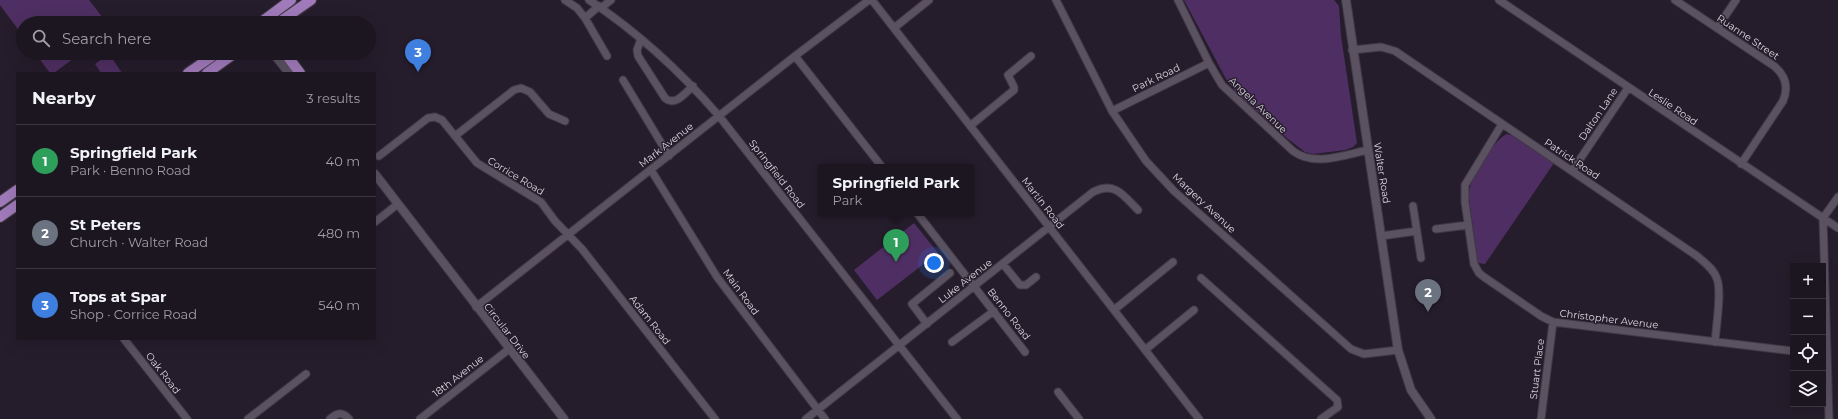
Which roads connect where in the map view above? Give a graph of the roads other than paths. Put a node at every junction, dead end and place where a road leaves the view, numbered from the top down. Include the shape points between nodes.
1 (311, 0) edge
2 (565, 0) edge
3 (590, 0) edge
4 (611, 0) edge
5 (871, 0) edge
6 (929, 0) edge
7 (1056, 0) edge
8 (1178, 0) edge
9 (1346, 0) edge
10 (1499, 0) edge
11 (1675, 0) edge
12 (1736, 0) edge
13 (287, 1) edge
14 (600, 7) junction
15 (300, 8) junction
16 (269, 16) edge
17 (288, 16) edge
18 (294, 16) edge
19 (585, 18) junction
20 (894, 28) junction
21 (1717, 28) junction
22 (641, 39) junction
23 (1352, 50) junction
24 (607, 56) dead end
25 (795, 56) junction
26 (1032, 56) dead end
27 (207, 60) edge
28 (226, 60) edge
29 (279, 60) edge
30 (287, 60) edge
31 (290, 60) edge
32 (1209, 63) junction
33 (189, 72) edge
34 (208, 72) edge
35 (288, 72) edge
36 (296, 72) edge
37 (299, 72) edge
38 (622, 80) dead end
39 (693, 86) junction
40 (1628, 88) junction
41 (1112, 112) junction
42 (719, 116) junction
43 (565, 121) dead end
44 (1502, 124) junction
45 (970, 126) junction
46 (455, 136) junction
47 (1368, 150) junction
48 (379, 156) dead end
49 (669, 156) junction
50 (880, 164) edge
51 (1741, 164) junction
52 (651, 170) junction
53 (1572, 171) junction
54 (376, 175) edge
55 (376, 184) edge
56 (16, 193) edge
57 (1838, 197) edge
58 (0, 202) edge
59 (1413, 206) dead end
60 (16, 207) edge
61 (394, 207) junction
62 (1138, 210) dead end
63 (919, 216) edge
64 (0, 217) edge
65 (1824, 218) junction
66 (376, 221) edge
67 (1468, 225) junction
68 (1050, 227) junction
69 (1838, 228) edge
70 (1436, 229) dead end
71 (1417, 231) junction
72 (568, 234) junction
73 (1381, 236) junction
74 (436, 254) junction
75 (1421, 258) dead end
76 (1173, 262) dead end
77 (1003, 264) junction
78 (950, 273) dead end
79 (1036, 277) dead end
80 (1201, 278) dead end
81 (974, 287) junction
82 (476, 307) junction
83 (1114, 310) junction
84 (1194, 310) dead end
85 (994, 311) junction
86 (1553, 322) junction
87 (927, 324) junction
88 (1825, 335) edge
89 (125, 340) edge
90 (952, 342) dead end
91 (1715, 342) junction
92 (899, 346) junction
93 (509, 349) junction
94 (1145, 350) junction
95 (1398, 350) junction
96 (1790, 351) edge
97 (1025, 352) dead end
98 (1826, 371) edge
99 (306, 374) dead end
100 (1058, 392) dead end
101 (818, 409) junction
102 (187, 419) edge
103 (248, 419) edge
104 (330, 419) edge
105 (349, 419) edge
106 (420, 419) edge
107 (564, 419) edge
108 (715, 419) edge
109 (806, 419) edge
110 (826, 419) edge
111 (957, 419) edge
112 (1079, 419) edge
113 (1200, 419) edge
114 (1321, 419) edge
115 (1431, 419) edge
116 (1541, 419) edge
117 (1829, 419) edge

1 - 15 main road
2 - 19 street via 577,8
3 - 14 street, Springfield Road
4 - 14 street
5 - 20 street, Martin Road
5 - 25 street, Mark Avenue
6 - 20 street
7 - 41 street, Margery Avenue
8 - 32 street, Angela Avenue
9 - 23 street, Walter Road
10 - 40 street, Leslie Road
11 - 21 street, Ruanne Street
12 - 21 street
13 - 16 main road
14 - 19 street
14 - 22 street, Springfield Road
15 - 17 main road
15 - 18 main road
19 - 24 street
20 - 45 street, Martin Road
21 - 51 street, Ruanne Street via 1780,72 1787,86 1783,101
22 - 39 street, Springfield Road
22 - 39 street via 637,50 638,56 665,98 676,100
23 - 44 street, Patrick Road via 1381,47 1395,51
23 - 47 street, Walter Road
25 - 42 street, Mark Avenue
25 - 50 street
26 - 45 street via 1008,75 1014,90
27 - 33 main road
28 - 34 main road
29 - 35 street
30 - 36 street
31 - 37 main road
32 - 41 street, Park Road
32 - 47 street, Angela Avenue via 1232,96 1299,156 1316,160
38 - 49 street
39 - 42 street, Springfield Road
40 - 51 street, Leslie Road
40 - 53 street, Dalton Lane
41 - 95 street, Margery Avenue via 1146,161 1174,191 1351,349 1364,354
42 - 49 street, Mark Avenue
42 - 92 street, Springfield Road
43 - 46 street via 549,114 530,92 519,88
44 - 53 street, Patrick Road
44 - 67 street, Christopher Avenue via 1465,186
45 - 68 street, Martin Road
46 - 48 street, Corrice Road via 442,120 431,118
46 - 72 street, Corrice Road via 481,166 537,199
47 - 73 street, Walter Road
49 - 52 street, Mark Avenue
51 - 65 street, Leslie Road
52 - 72 street, Mark Avenue
52 - 101 street, Main Road via 717,277
53 - 91 street, Patrick Road via 1707,264 1717,279 1719,288
54 - 74 street, Circular Drive
55 - 61 street, Circular Drive
56 - 58 main road
57 - 65 street
59 - 71 street
60 - 64 main road
61 - 66 street
61 - 74 street, Circular Drive via 429,250
62 - 68 street, Luke Avenue via 1121,193 1107,187 1093,192
63 - 81 street, Benno Road
65 - 69 street, Leslie Road
65 - 88 street
67 - 70 street
67 - 86 street, Christopher Avenue via 1474,264 1479,273
68 - 77 street, Luke Avenue
68 - 83 street, Martin Road
71 - 73 street
71 - 75 street
72 - 82 street, Mark Avenue
72 - 108 street, Adam Road
73 - 95 street, Walter Road
74 - 82 street, Circular Drive
76 - 83 street
77 - 79 street via 1020,285 1026,286
77 - 81 street, Luke Avenue
78 - 87 street via 912,304
80 - 114 street via 1337,400 1338,407
81 - 85 street, Benno Road
81 - 87 street, Luke Avenue
82 - 93 street, Circular Drive
83 - 94 street, Martin Road
84 - 94 street
85 - 90 street
85 - 97 street, Benno Road
86 - 91 street, Christopher Avenue
86 - 116 street, Stuart Place
87 - 92 street, Luke Avenue
89 - 102 street, Oak Road
91 - 96 street, Christopher Avenue
92 - 101 street, Luke Avenue
92 - 111 street, Springfield Road
93 - 106 street, 18th Avenue
93 - 107 street, Circular Drive
94 - 113 street, Martin Road
95 - 115 street, Walter Road via 1411,390
98 - 117 street
99 - 103 street
100 - 112 street
101 - 109 street, Luke Avenue
101 - 110 street, Main Road
104 - 105 street via 339,413

